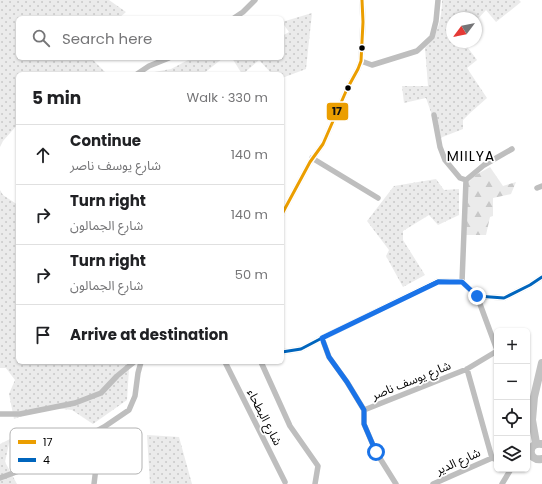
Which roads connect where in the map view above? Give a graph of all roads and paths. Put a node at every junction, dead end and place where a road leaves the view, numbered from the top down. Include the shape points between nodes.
1 (255, 0) edge
2 (362, 0) edge
3 (438, 0) edge
4 (237, 16) edge
5 (164, 60) edge
6 (362, 61) junction
7 (140, 72) edge
8 (434, 115) dead end
9 (512, 149) dead end
10 (312, 158) junction
11 (466, 180) junction
12 (378, 198) dead end
13 (284, 210) edge
14 (542, 277) edge
15 (462, 282) junction
16 (477, 296) junction
17 (322, 338) junction
18 (494, 342) edge
19 (284, 352) edge
20 (494, 352) edge
21 (542, 363) edge
22 (132, 364) edge
23 (140, 364) edge
24 (226, 364) edge
25 (262, 364) edge
26 (467, 369) junction
27 (364, 410) junction
28 (0, 414) edge
29 (104, 427) edge
30 (539, 444) edge
31 (530, 451) edge
32 (530, 454) edge
33 (494, 456) edge
34 (494, 459) edge
35 (542, 461) edge
36 (509, 472) edge
37 (11, 474) edge
38 (95, 474) edge
39 (0, 478) edge
40 (285, 482) dead end
41 (94, 484) edge
42 (315, 484) edge
43 (396, 484) edge
44 (433, 484) edge
45 (502, 484) edge

1 - 4 street
2 - 6 street
3 - 6 street via 432,37 417,52 372,65
5 - 7 street
6 - 10 street via 323,144
8 - 11 street via 445,160 460,178
9 - 11 street via 484,165
10 - 12 street
10 - 13 street
11 - 15 street
14 - 16 street via 504,298
15 - 16 street
15 - 17 street via 438,282
16 - 18 street
17 - 19 street via 301,349
17 - 27 street, شارع يوسف ناصر via 329,357
20 - 26 street, شارع يوسف ناصر
21 - 30 main road via 534,397 532,420
22 - 28 street via 101,393 75,403 20,414
23 - 29 street via 135,396 129,410
24 - 40 street, شارع البطحاء
25 - 42 street via 290,426 318,466
26 - 27 street, شارع يوسف ناصر
26 - 33 street, شارع الدير
27 - 43 street, شارع يوسف ناصر via 364,424 376,452
30 - 31 main road
32 - 35 main road
34 - 44 street, شارع الدير
36 - 45 street
37 - 39 street
38 - 41 street

